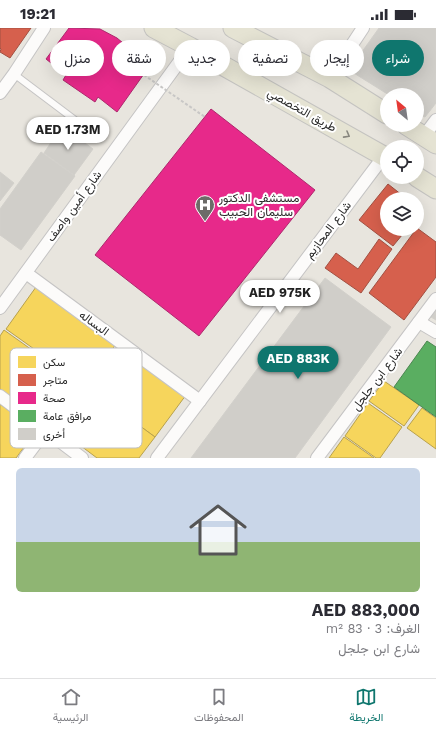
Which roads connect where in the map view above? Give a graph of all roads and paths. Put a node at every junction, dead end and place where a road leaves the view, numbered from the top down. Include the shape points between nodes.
1 (44, 28) edge
2 (154, 28) edge
3 (233, 28) edge
4 (363, 28) edge
5 (177, 40) edge
6 (174, 69) edge
7 (230, 69) edge
8 (14, 74) junction
9 (145, 76) edge
10 (330, 78) junction
11 (0, 93) edge
12 (380, 110) edge
13 (205, 117) dead end
14 (436, 120) edge
15 (83, 126) dead end
16 (417, 132) edge
17 (430, 140) edge
18 (380, 154) edge
19 (380, 165) edge
20 (424, 181) edge
21 (436, 189) edge
22 (26, 273) junction
23 (436, 299) edge
24 (0, 308) edge
25 (419, 322) junction
26 (436, 332) edge
27 (128, 348) edge
28 (142, 358) edge
29 (0, 396) edge
30 (200, 401) junction
31 (10, 403) edge
32 (32, 448) edge
33 (69, 448) edge
34 (25, 458) edge
35 (82, 458) edge
36 (157, 458) edge
37 (317, 458) edge

1 - 8 street
2 - 5 main road, طريق التخصصي
3 - 10 main road
4 - 10 street
6 - 22 street, شارع أمين واصف
7 -> 18 main road, طريق التخصصي
8 - 11 street
8 - 15 lane
9 - 13 path, bridge
10 - 12 main road
14 - 17 street
16 - 17 main road
19 - 30 street, شارع المحازيم
20 - 21 main road
22 - 24 street, شارع أمين واصف
22 - 27 street, البساله
23 - 25 street, شارع ابن جلجل
25 - 26 street
25 - 37 street, شارع ابن جلجل
28 - 30 street, البساله
29 - 31 street
30 - 36 street, شارع المحازيم
32 - 34 street
33 - 35 street

